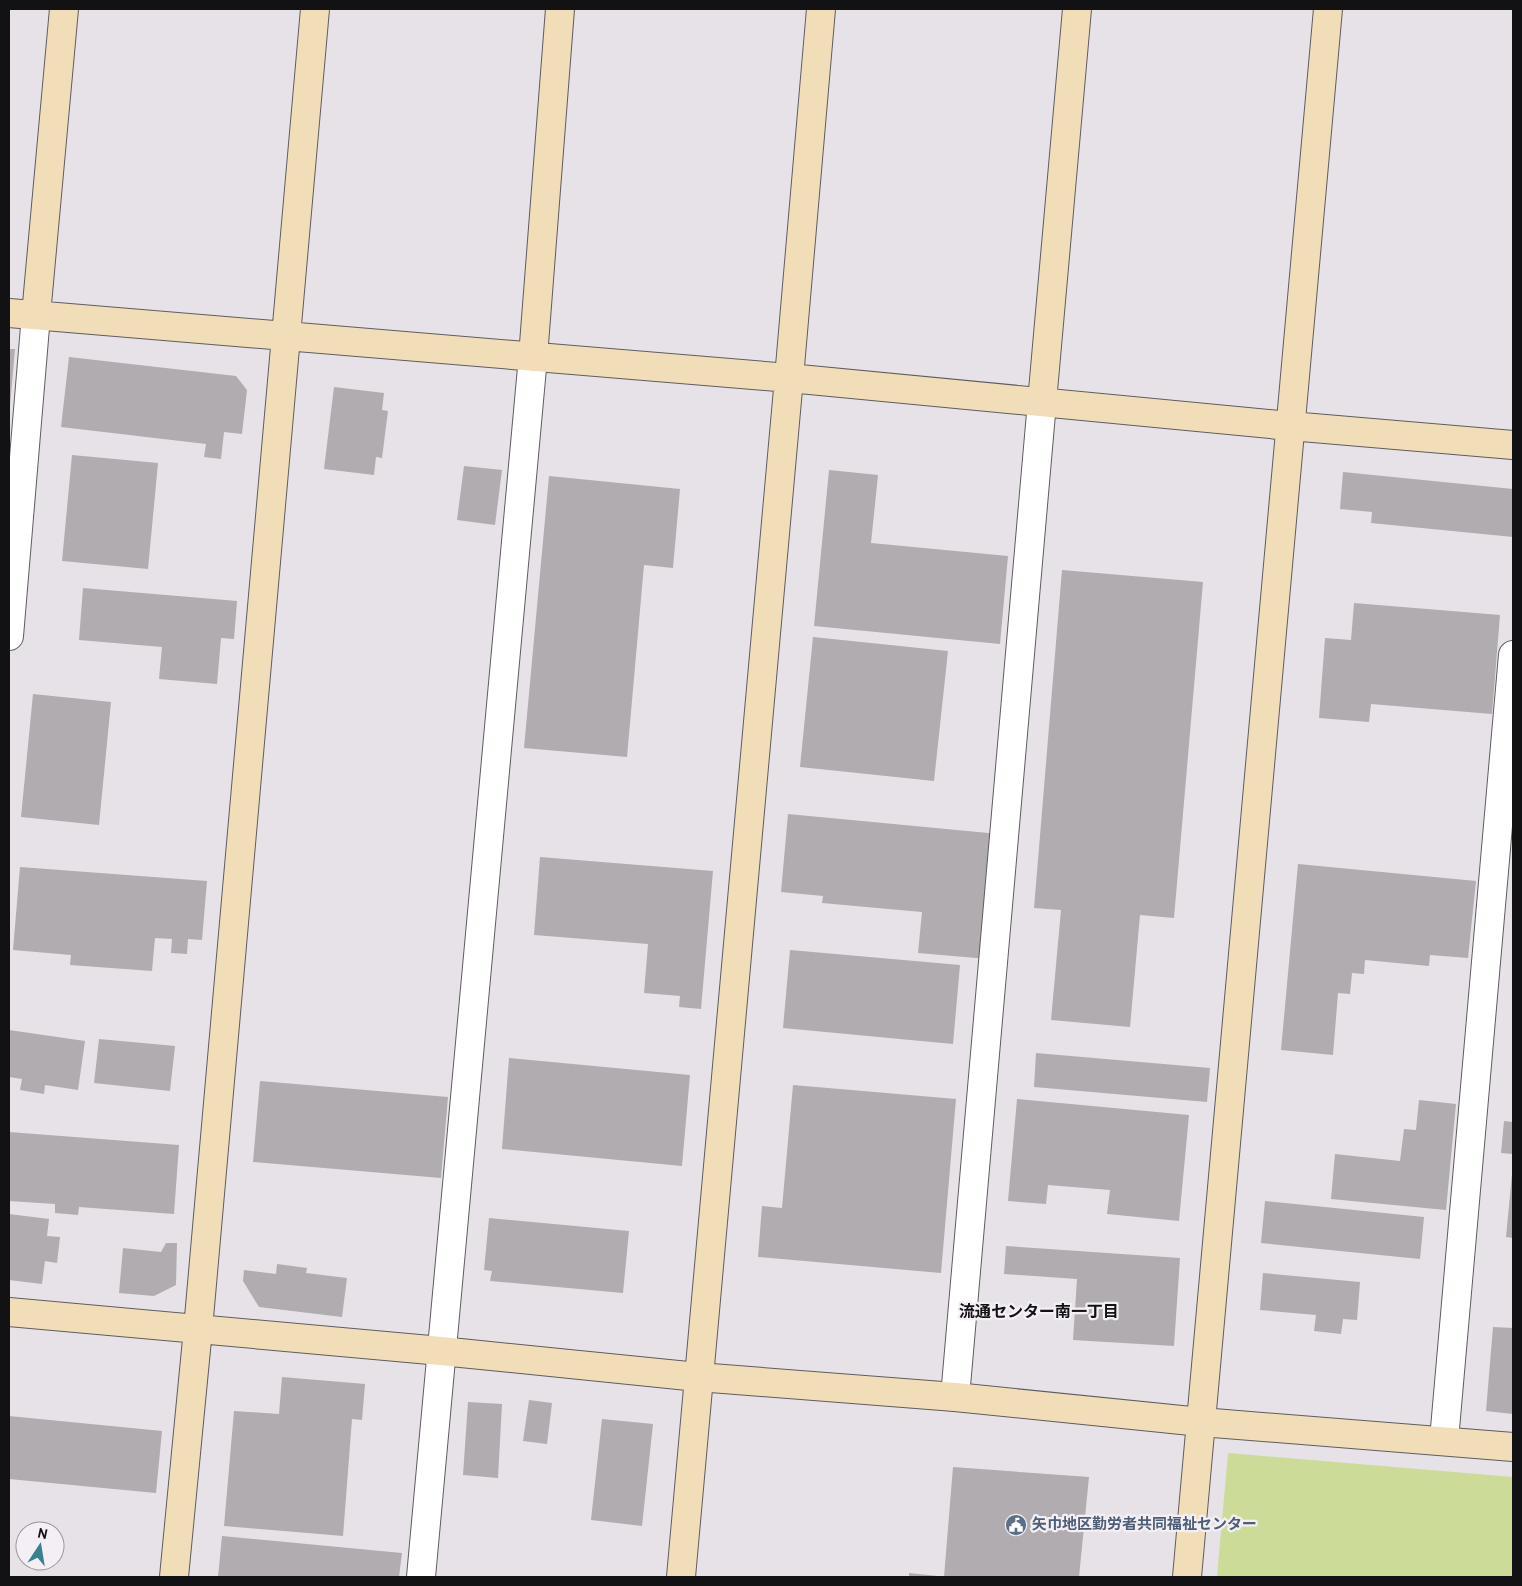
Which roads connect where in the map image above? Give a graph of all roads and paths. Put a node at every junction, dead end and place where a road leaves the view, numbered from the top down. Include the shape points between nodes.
1 (64, 9) edge
2 (315, 9) edge
3 (560, 9) edge
4 (821, 9) edge
5 (1077, 9) edge
6 (1328, 9) edge
7 (9, 313) edge
8 (36, 315) junction
9 (286, 335) junction
10 (533, 357) junction
11 (789, 378) junction
12 (1042, 402) junction
13 (1290, 426) junction
14 (1513, 445) edge
15 (9, 636) edge
16 (1513, 655) edge
17 (9, 1312) edge
18 (198, 1329) junction
19 (441, 1352) junction
20 (698, 1377) junction
21 (955, 1396) junction
22 (1201, 1422) junction
23 (1444, 1440) junction
24 (1513, 1447) edge
25 (174, 1577) edge
26 (421, 1577) edge
27 (680, 1577) edge
28 (1187, 1577) edge

1 - 8 street
2 - 9 street
3 - 10 street
4 - 11 street
5 - 12 street
6 - 13 street
7 - 8 street
8 - 9 street
8 - 15 street
9 - 10 street
9 - 18 street
10 - 11 street
10 - 19 street
11 - 12 street
11 - 20 street
12 - 13 street
12 - 21 street
13 - 14 street
13 - 22 street
16 - 23 street
17 - 18 street
18 - 19 street
18 - 25 street
19 - 20 street
19 - 26 street
20 - 21 street
20 - 27 street
21 - 22 street
22 - 23 street
22 - 28 street
23 - 24 street

